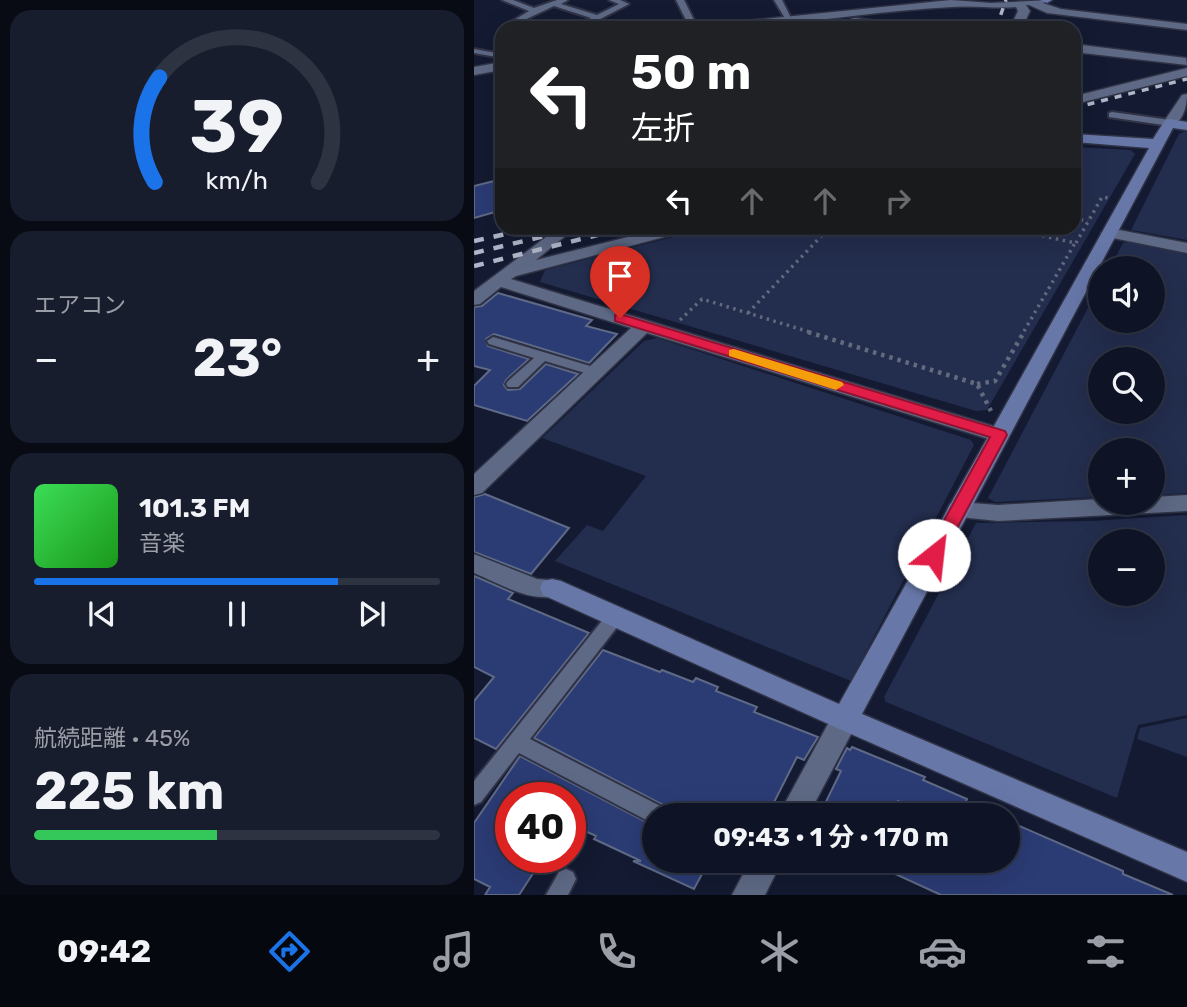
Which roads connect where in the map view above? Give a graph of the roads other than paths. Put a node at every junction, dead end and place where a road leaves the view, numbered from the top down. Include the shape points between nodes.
1 (506, 0) edge
2 (564, 0) edge
3 (613, 0) edge
4 (680, 0) edge
5 (778, 0) edge
6 (852, 0) edge
7 (1038, 1) edge
8 (976, 3) edge
9 (554, 4) junction
10 (535, 10) junction
11 (863, 11) junction
12 (595, 18) junction
13 (517, 21) edge
14 (590, 21) edge
15 (690, 21) edge
16 (786, 21) edge
17 (800, 21) edge
18 (861, 21) edge
19 (1019, 21) edge
20 (1187, 27) edge
21 (1081, 49) edge
22 (474, 51) edge
23 (495, 55) edge
24 (1187, 61) edge
25 (495, 67) edge
26 (474, 71) edge
27 (1187, 72) edge
28 (1081, 98) edge
29 (1187, 98) edge
30 (1112, 115) dead end
31 (1187, 126) edge
32 (1164, 134) junction
33 (1081, 138) edge
34 (1102, 228) junction
35 (558, 235) edge
36 (654, 235) edge
37 (1187, 248) edge
38 (505, 276) junction
39 (474, 300) edge
40 (645, 326) junction
41 (493, 341) dead end
42 (543, 356) junction
43 (595, 372) junction
44 (513, 384) dead end
45 (998, 424) junction
46 (474, 487) edge
47 (1187, 503) edge
48 (958, 510) junction
49 (474, 562) edge
50 (615, 617) junction
51 (845, 719) junction
52 (517, 742) junction
53 (474, 796) edge
54 (799, 803) edge
55 (642, 807) edge
56 (1187, 867) edge

1 - 10 lane
2 - 9 lane
3 - 12 lane via 624,4
4 - 15 lane
5 - 16 lane
6 - 11 street
7 - 8 street
7 - 19 street
7 - 20 street via 1061,12
8 - 11 street
8 - 18 street via 972,10
9 - 10 lane
9 - 12 lane
10 - 13 lane
11 - 17 street
12 - 14 lane
21 - 24 street
22 - 23 lane
25 - 26 street
27 - 28 street
29 - 32 street
30 - 32 lane
31 - 32 street
32 - 33 street
32 - 34 street
34 - 37 street
34 - 45 street
35 - 38 street
36 - 38 street
38 - 39 street
38 - 40 street
40 - 43 street
40 - 45 street
41 - 42 lane
42 - 43 lane
42 - 44 lane
43 - 46 street
45 - 48 street
47 - 48 street via 998,513
48 - 51 street
49 - 50 street
50 - 51 street
50 - 52 lane
51 - 54 street
51 - 56 street
52 - 53 lane
52 - 55 lane

